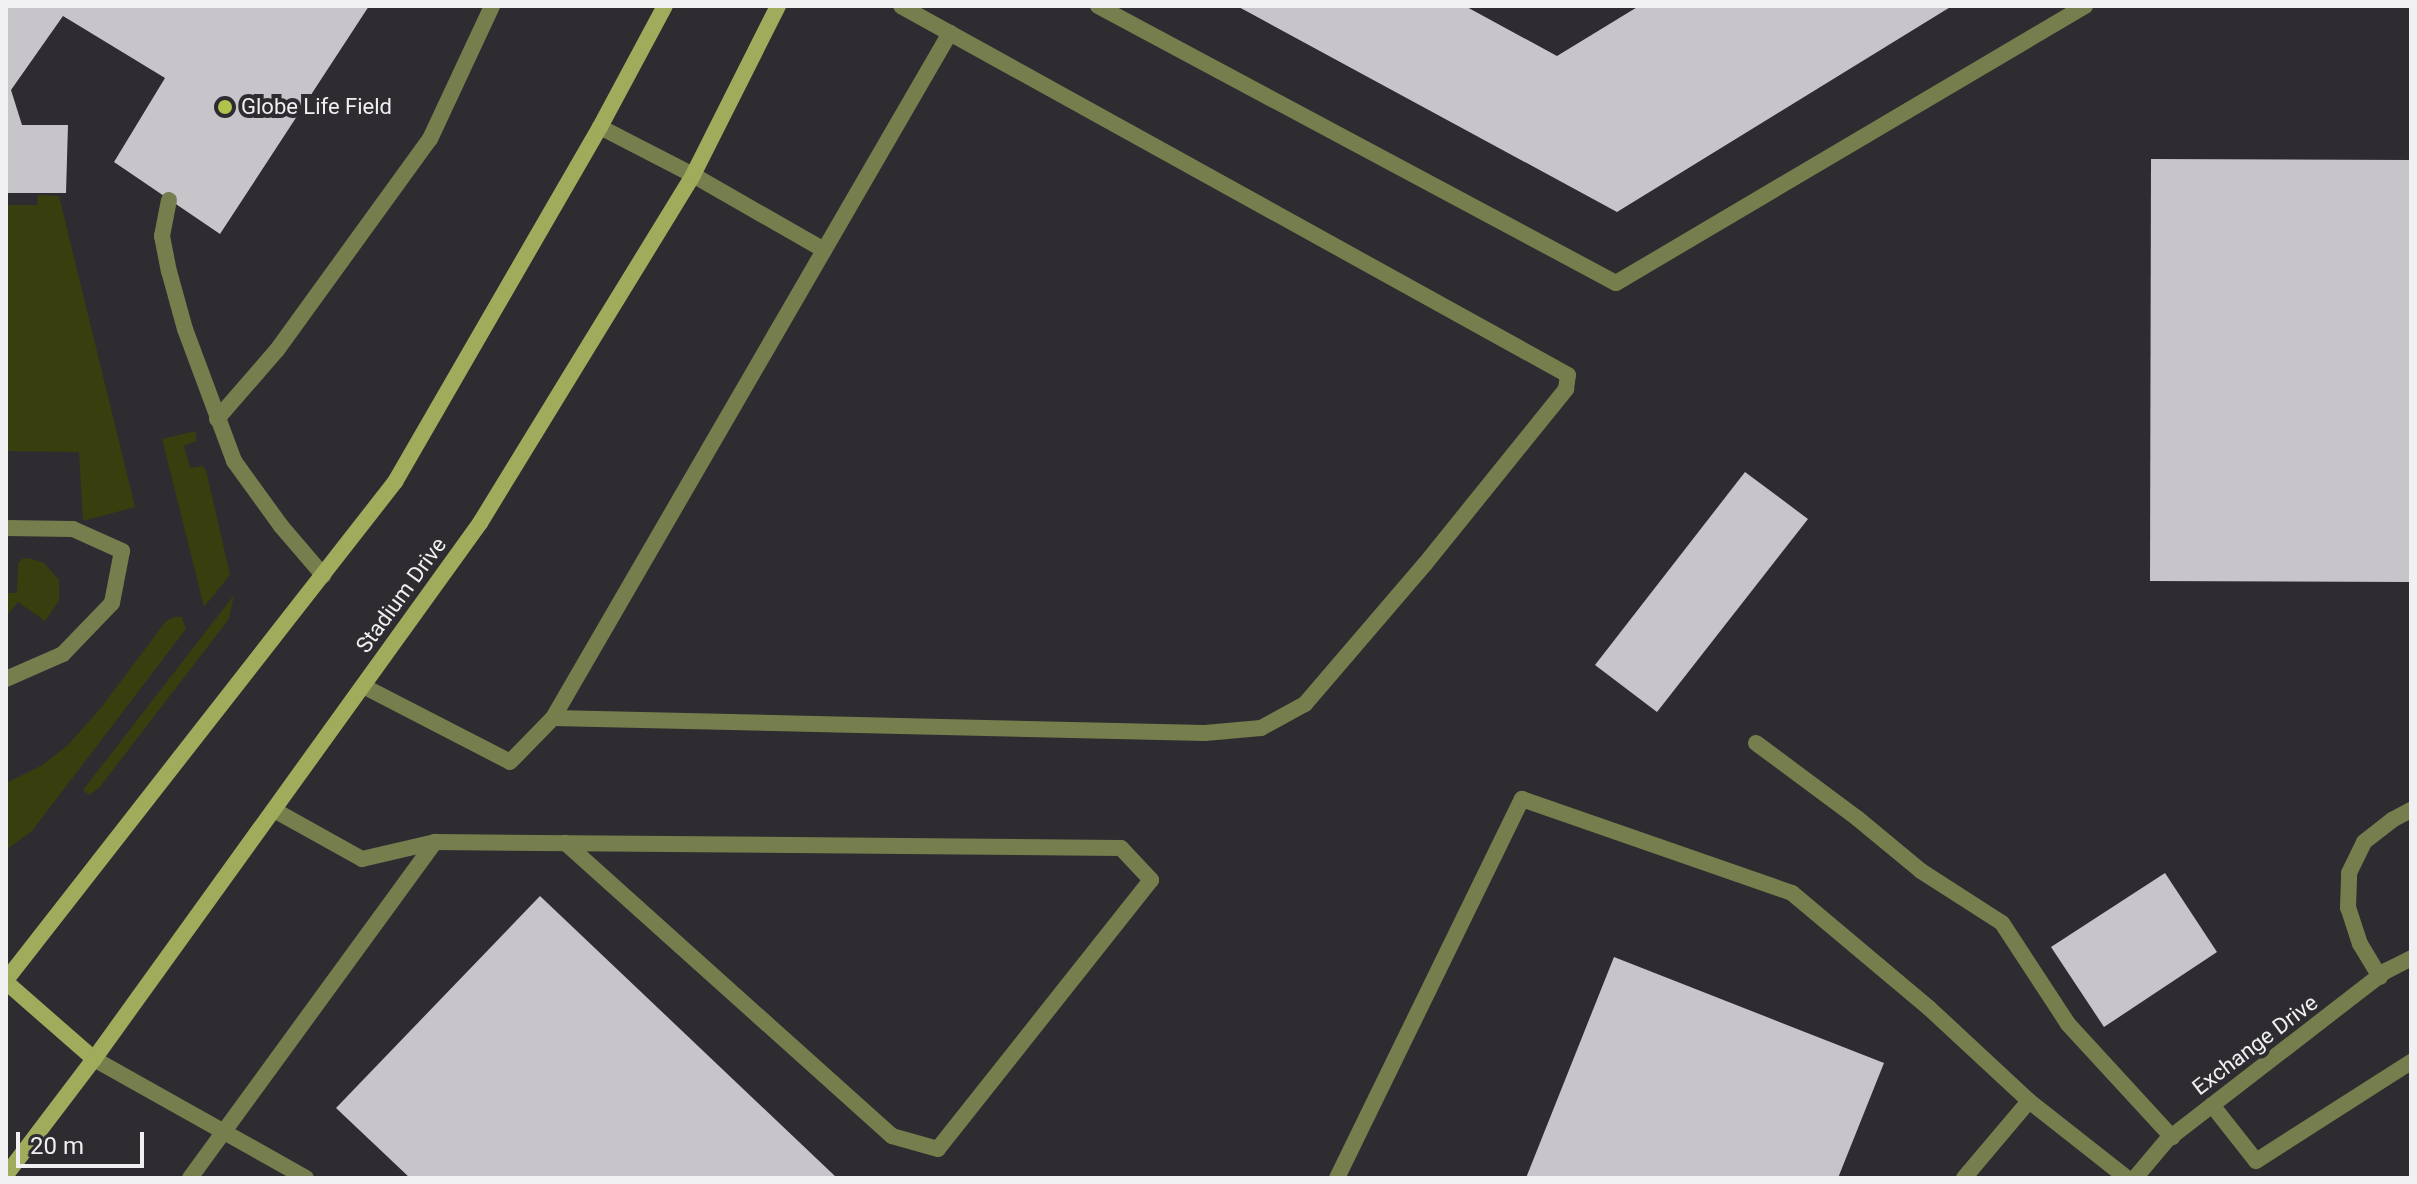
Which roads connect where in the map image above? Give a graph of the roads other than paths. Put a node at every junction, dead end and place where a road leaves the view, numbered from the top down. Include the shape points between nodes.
1 (492, 6) edge
2 (665, 6) edge
3 (778, 6) edge
4 (901, 6) edge
5 (1098, 6) edge
6 (2085, 6) edge
7 (950, 33) junction
8 (600, 127) junction
9 (693, 175) junction
10 (169, 200) dead end
11 (824, 250) junction
12 (217, 419) junction
13 (6, 528) edge
14 (323, 575) junction
15 (6, 679) edge
16 (363, 686) junction
17 (553, 718) junction
18 (1756, 743) dead end
19 (274, 810) junction
20 (2411, 810) edge
21 (435, 842) junction
22 (565, 843) junction
23 (2411, 958) edge
24 (2380, 977) junction
25 (6, 981) edge
26 (94, 1059) junction
27 (2411, 1062) edge
28 (2029, 1101) junction
29 (2212, 1105) junction
30 (221, 1130) junction
31 (2172, 1137) junction
32 (6, 1175) edge
33 (190, 1178) edge
34 (306, 1178) edge
35 (1337, 1178) edge
36 (1964, 1178) edge
37 (2127, 1178) edge
38 (2135, 1178) edge

1 - 12 street via 430,139 277,350
2 - 8 main road
3 - 9 main road, Stadium Drive
4 - 7 street
5 - 6 street via 1616,283
7 - 11 street
7 - 17 street via 1568,375 1566,389 1305,704 1261,728 1205,733
8 - 9 street
8 - 14 main road via 395,482
9 - 11 street
9 - 16 main road, Stadium Drive via 480,523
10 - 12 street via 162,236 169,271
11 - 17 street
12 - 14 street via 234,461
13 - 15 street via 73,529 122,551 112,603 63,654
14 - 25 main road
16 - 17 street via 510,762
16 - 19 main road, Stadium Drive
18 - 31 street via 1921,871 2002,923 2068,1024
19 - 21 street via 362,859
19 - 26 main road, Stadium Drive
20 - 24 street via 2364,842 2349,873 2348,908 2360,944
21 - 22 street
21 - 30 street
22 - 22 street via 1121,848 1151,880 938,1149 892,1136
23 - 24 street, Exchange Drive
24 - 29 street, Exchange Drive
25 - 26 main road
26 - 30 street
26 - 32 main road, Stadium Drive
27 - 29 street via 2256,1161
28 - 35 street via 1792,893 1522,799
28 - 36 street
28 - 37 street
29 - 31 street, Exchange Drive
30 - 33 street
30 - 34 street
31 - 38 street, Exchange Drive

